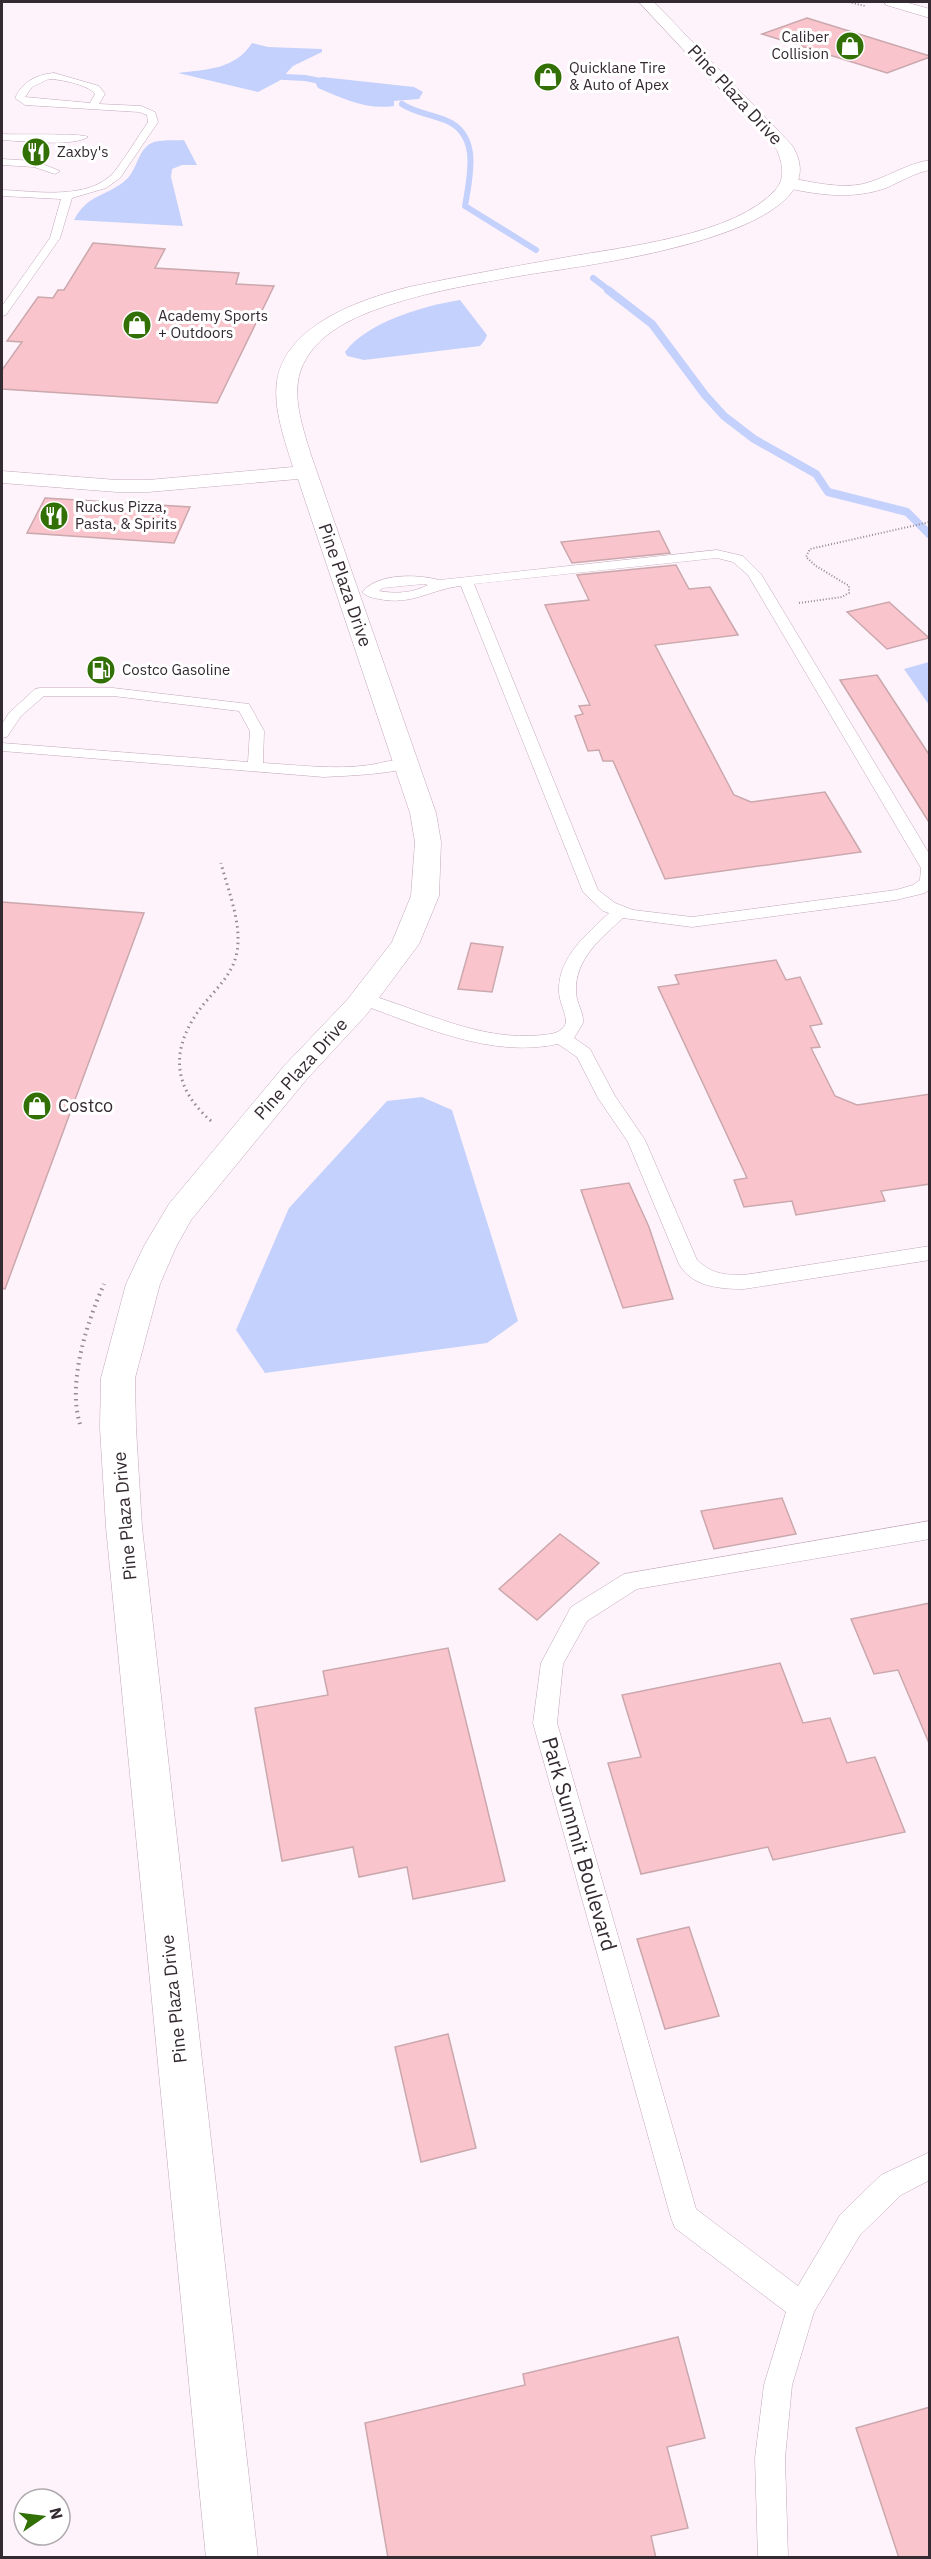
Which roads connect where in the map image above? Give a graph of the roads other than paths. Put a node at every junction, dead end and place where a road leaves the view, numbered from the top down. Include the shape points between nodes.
1 (646, 2) edge
2 (891, 2) edge
3 (930, 14) edge
4 (35, 69) dead end
5 (53, 75) junction
6 (93, 106) junction
7 (2, 137) edge
8 (83, 137) dead end
9 (2, 162) edge
10 (930, 165) edge
11 (55, 171) dead end
12 (789, 183) junction
13 (2, 193) edge
14 (67, 196) junction
15 (2, 312) edge
16 (307, 472) junction
17 (2, 477) edge
18 (466, 582) junction
19 (358, 593) junction
20 (2, 734) edge
21 (2, 747) edge
22 (407, 764) junction
23 (255, 766) junction
24 (929, 882) edge
25 (621, 911) junction
26 (363, 999) junction
27 (562, 1038) junction
28 (930, 1253) edge
29 (930, 1530) edge
30 (930, 2165) edge
31 (802, 2306) junction
32 (232, 2558) edge
33 (773, 2558) edge

1 - 12 street, Pine Plaza Drive via 785,148 791,165
2 - 3 street
4 - 5 lane
5 - 6 lane via 96,88 100,94
5 - 6 lane via 32,82 20,98 25,102
6 - 14 lane via 141,109 152,114 153,122 116,176 102,186
7 - 8 lane
9 - 11 lane via 35,164
10 - 12 street via 906,170 858,190
12 - 16 street, Pine Plaza Drive via 783,193 759,212 717,230 664,244 429,288 375,303 341,319 315,337 295,360 286,383 287,407
13 - 14 lane
14 - 15 lane via 55,238
16 - 17 street via 133,486
16 - 19 street, Pine Plaza Drive
18 - 19 lane via 439,584 430,592 407,595
18 - 24 lane via 734,555 746,563 773,606 929,868
18 - 25 lane via 591,892 609,907
19 - 22 street, Pine Plaza Drive
20 - 23 lane via 16,713 40,692 113,692 244,707 257,731
21 - 23 lane
22 - 23 lane via 324,772
22 - 26 street, Pine Plaza Drive via 428,842 425,896 405,944
24 - 25 lane via 896,895 692,922
25 - 27 lane via 584,946 572,966 567,993 575,1017 572,1029
26 - 27 lane via 470,1034 508,1042
26 - 32 street, Pine Plaza Drive via 180,1212 143,1284 118,1378 124,1527
27 - 28 lane via 584,1053 607,1098 636,1140 689,1264 702,1277 718,1282 744,1282
29 - 31 lane, Park Summit Boulevard via 632,1581 579,1614 552,1663 545,1723 685,2218
30 - 31 lane via 891,2185 850,2225
31 - 33 lane via 778,2385 770,2458

